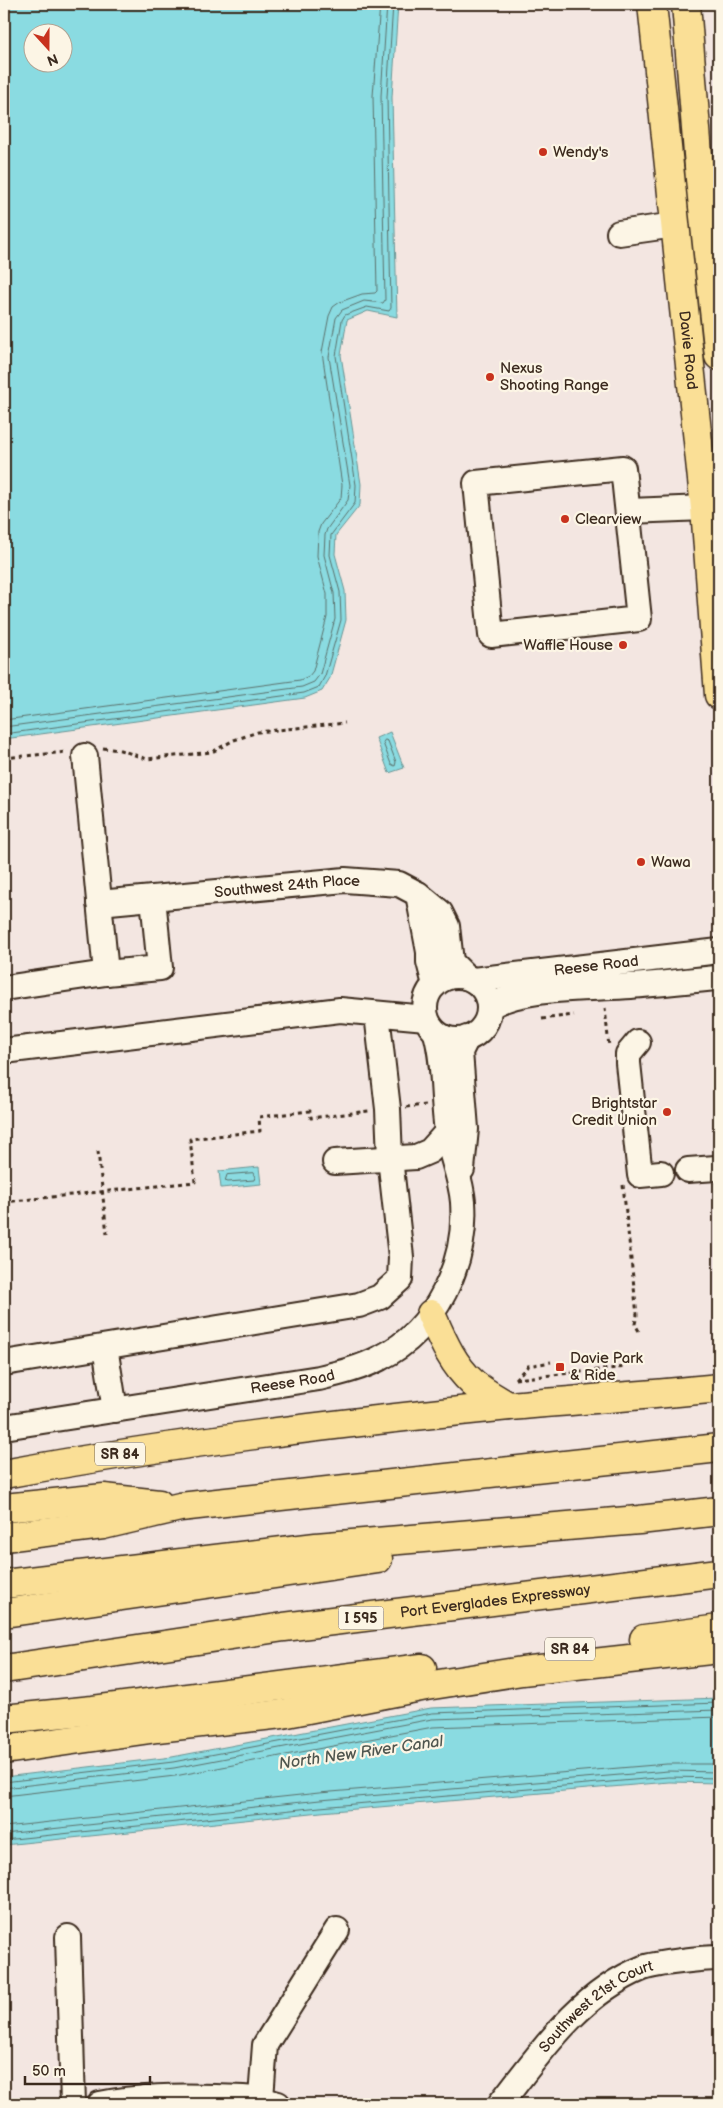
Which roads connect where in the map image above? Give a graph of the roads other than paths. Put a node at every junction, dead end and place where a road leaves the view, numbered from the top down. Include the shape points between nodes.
1 (652, 4) edge
2 (686, 4) edge
3 (675, 225) junction
4 (618, 233) dead end
5 (719, 356) edge
6 (705, 508) junction
7 (629, 511) junction
8 (719, 695) edge
9 (84, 752) road end
10 (418, 894) junction
11 (153, 898) junction
12 (99, 904) junction
13 (719, 951) edge
14 (106, 973) junction
15 (719, 978) edge
16 (469, 979) junction
17 (435, 985) junction
18 (4, 988) edge
19 (489, 1007) junction
20 (377, 1014) junction
21 (431, 1025) junction
22 (467, 1038) junction
23 (638, 1042) dead end
24 (4, 1051) edge
25 (447, 1132) junction
26 (390, 1158) junction
27 (335, 1162) dead end
28 (716, 1168) dead end
29 (688, 1170) dead end
30 (661, 1173) dead end
31 (461, 1186) junction
32 (431, 1314) junction
33 (105, 1347) junction
34 (4, 1363) edge
35 (719, 1388) edge
36 (508, 1406) junction
37 (115, 1410) junction
38 (4, 1427) edge
39 (719, 1448) edge
40 (4, 1474) edge
41 (180, 1506) junction
42 (4, 1508) edge
43 (719, 1511) edge
44 (639, 1520) junction
45 (4, 1537) edge
46 (719, 1573) edge
47 (4, 1584) edge
48 (4, 1612) edge
49 (719, 1629) edge
50 (719, 1649) edge
51 (422, 1668) junction
52 (4, 1669) edge
53 (4, 1719) edge
54 (157, 1728) junction
55 (4, 1750) edge
56 (337, 1930) dead end
57 (68, 1937) dead end
58 (719, 1958) edge
59 (269, 2101) edge
60 (73, 2104) edge
61 (100, 2104) edge
62 (500, 2104) edge

1 - 3 main road, Davie Road
2 - 5 main road, Davie Road
3 - 4 street
3 - 6 main road, Davie Road
6 - 7 street
6 - 8 main road, Davie Road
7 - 7 street via 624,468 476,483 491,634 639,619
9 - 12 street
10 - 11 street, Southwest 24th Place via 399,884 345,880
10 - 16 street, Southwest 24th Place via 440,912 447,926 451,962
10 - 17 street via 428,962
11 - 12 street, Southwest 24th Place
11 - 14 street via 160,968
12 - 14 street
13 - 16 street, Reese Road
14 - 18 street
15 - 19 street, Reese Road via 524,993
16 - 17 street via 449,977
16 - 19 street via 484,992
17 - 21 street via 426,1000
19 - 22 street via 483,1026
20 - 21 street via 393,1014
20 - 24 street via 340,1010
20 - 26 street
21 - 22 street via 451,1039
21 - 25 street, Reese Road via 441,1052
22 - 31 street, Reese Road via 460,1052 466,1129
23 - 30 street via 628,1054 628,1063 640,1175
25 - 26 street via 430,1151 416,1157
25 - 31 street, Reese Road
26 - 27 street
26 - 33 street via 401,1257 400,1278 380,1297 359,1305
28 - 29 street
31 - 32 street, Reese Road via 462,1242 454,1270
32 - 36 main road via 458,1366 474,1384
32 - 37 street, Reese Road via 410,1338 382,1357 355,1369 319,1378
33 - 34 street
33 - 37 street
35 - 36 main road, SR 84
36 - 40 main road, SR 84 via 237,1436
37 - 38 street, Reese Road
39 - 41 main road
41 - 42 main road via 104,1498
41 - 45 main road via 103,1525
43 - 44 main road
44 - 47 main road via 316,1547
44 - 48 main road
46 - 52 main road, Port Everglades Expressway / I 595 via 284,1628
49 - 51 main road, SR 84
50 - 54 main road via 522,1672 426,1686 282,1714
51 - 53 main road
51 - 54 main road, SR 84
54 - 55 main road, SR 84
56 - 59 street via 265,2045
57 - 60 street
58 - 62 street, Southwest 21st Court via 644,1968 603,1989 565,2021
59 - 61 street via 179,2096 124,2099

